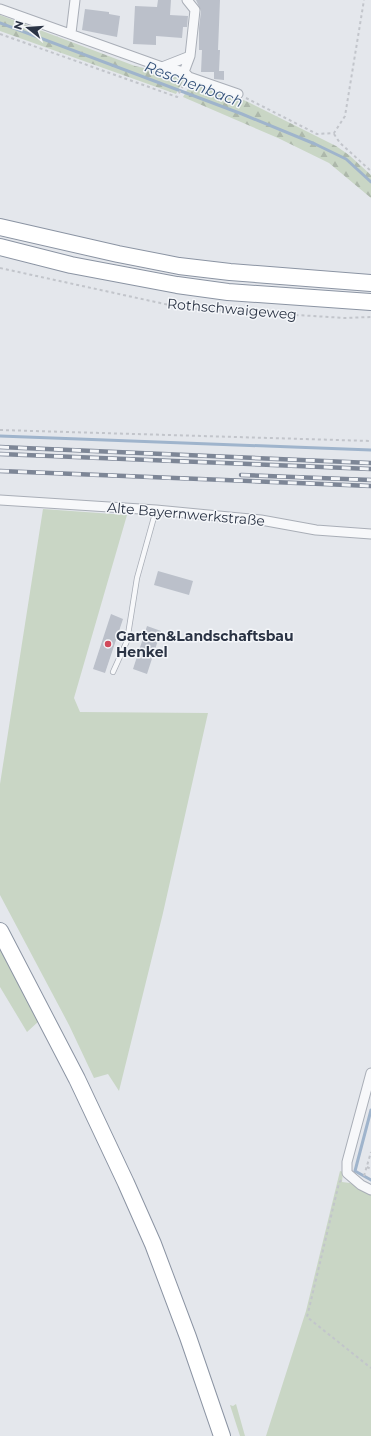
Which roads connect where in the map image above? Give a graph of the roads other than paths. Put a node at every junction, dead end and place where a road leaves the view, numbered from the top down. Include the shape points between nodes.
1 (75, 0) edge
2 (187, 0) edge
3 (0, 9) edge
4 (71, 33) junction
5 (190, 56) junction
6 (162, 67) junction
7 (186, 74) junction
8 (238, 94) road end
9 (0, 227) edge
10 (0, 247) edge
11 (371, 283) edge
12 (371, 302) edge
13 (0, 500) edge
14 (156, 510) junction
15 (371, 534) edge
16 (114, 672) dead end
17 (0, 931) edge
18 (371, 1073) edge
19 (371, 1190) edge
20 (222, 1436) edge

1 - 4 street
2 - 5 street via 195,10
3 - 4 street
4 - 6 street
5 - 6 street
5 - 7 street
6 - 7 street
7 - 8 street
9 - 11 highway via 179,266
10 - 12 highway via 71,265 177,285 228,292
13 - 14 street, Alte Bayernwerkstraße
14 - 15 street, Alte Bayernwerkstraße via 260,520 316,530
14 - 16 lane via 137,578 127,641
17 - 20 highway via 126,1182 159,1258
18 - 19 street via 347,1162 347,1173

